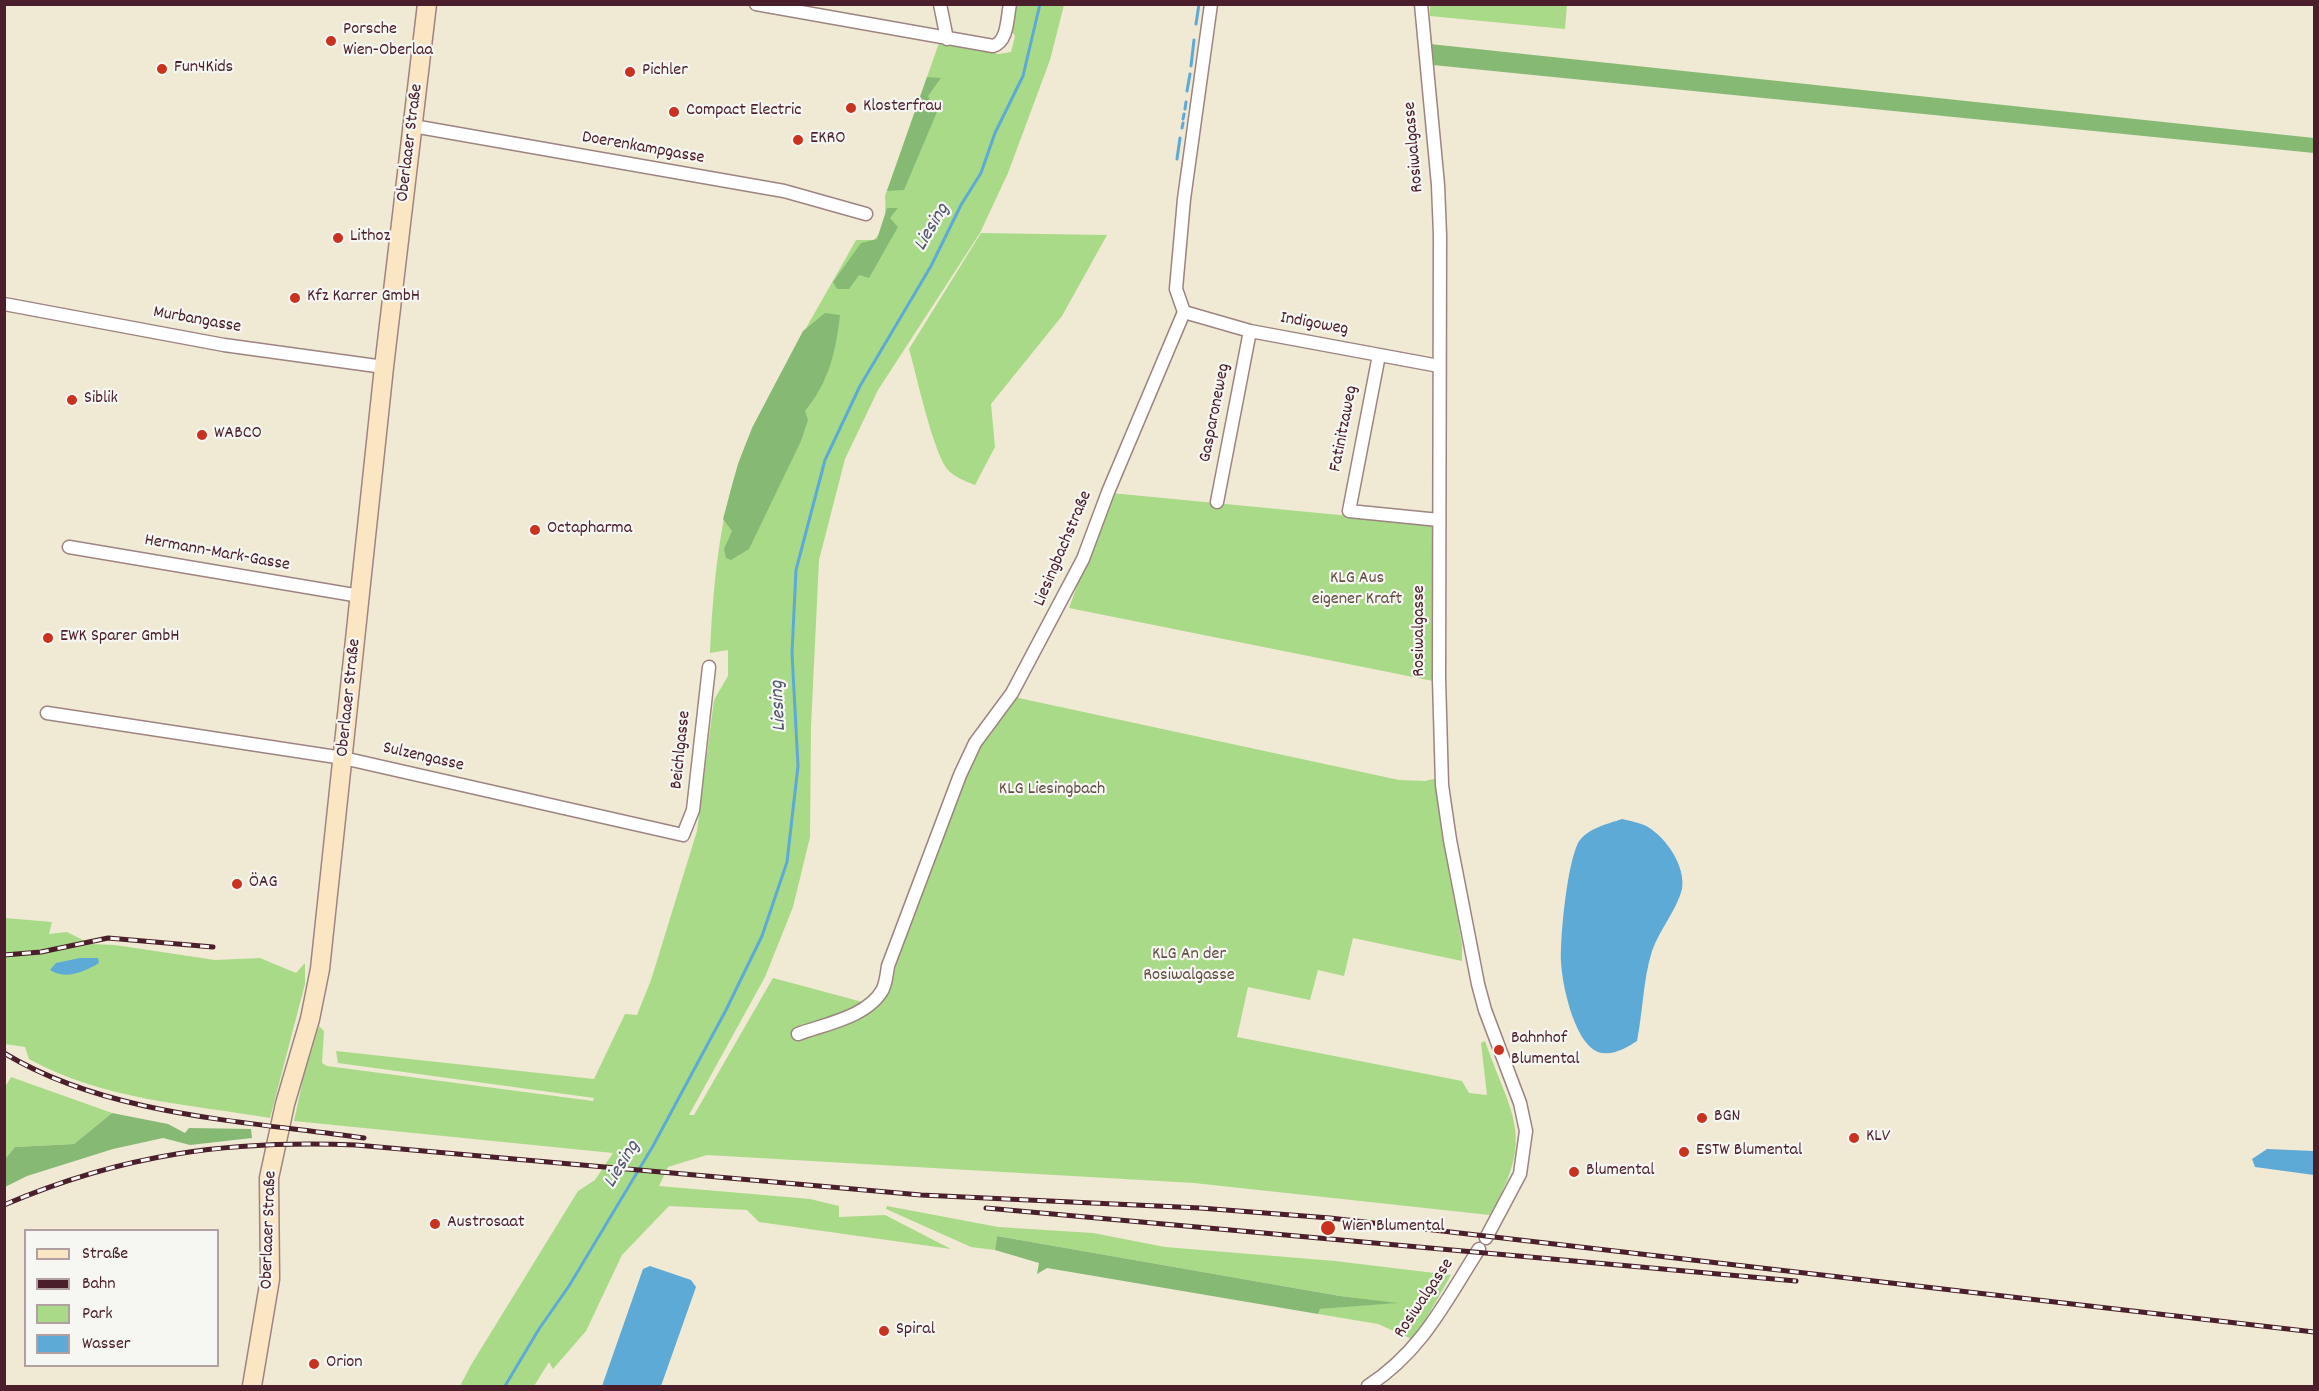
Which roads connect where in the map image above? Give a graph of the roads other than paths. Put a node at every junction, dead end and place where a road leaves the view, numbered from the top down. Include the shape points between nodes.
1 (427, 4) edge
2 (756, 4) edge
3 (940, 4) edge
4 (1010, 4) edge
5 (1211, 4) edge
6 (1421, 4) edge
7 (786, 8) edge
8 (947, 39) junction
9 (413, 126) junction
10 (866, 214) dead end
11 (4, 304) edge
12 (1184, 312) junction
13 (1250, 331) junction
14 (1379, 355) junction
15 (1438, 366) junction
16 (384, 367) junction
17 (1217, 502) dead end
18 (1439, 520) junction
19 (69, 547) dead end
20 (360, 596) junction
21 (709, 667) dead end
22 (47, 712) dead end
23 (343, 758) junction
24 (683, 835) joint
25 (798, 1034) dead end
26 (1486, 1238) dead end
27 (1479, 1249) dead end
28 (252, 1386) edge
29 (1368, 1386) edge

1 - 9 main road, Oberlaaer Straße
2 - 7 street
3 - 8 street
4 - 8 street via 1001,43 993,46
5 - 12 street via 1183,208 1176,289
6 - 15 street, Rosiwalgasse via 1438,185
7 - 8 street
9 - 10 street, Doerenkampgasse via 784,191
9 - 16 main road, Oberlaaer Straße
11 - 16 street, Murbangasse via 224,345
12 - 13 street, Indigoweg
12 - 25 street, Liesingbachstraße via 1083,559 1012,693 975,743 960,775 883,988 870,1005
13 - 14 street, Indigoweg
13 - 17 street, Gasparoneweg
14 - 15 street, Indigoweg
14 - 18 street, Fatinitzaweg via 1349,511
15 - 18 street, Rosiwalgasse
16 - 20 main road, Oberlaaer Straße
18 - 26 street, Rosiwalgasse via 1439,703 1447,823 1480,992 1520,1103 1526,1131 1520,1174
19 - 20 street, Hermann-Mark-Gasse
20 - 23 main road, Oberlaaer Straße
21 - 24 street, Beichlgasse via 693,810
22 - 23 street, Sulzengasse
23 - 24 street, Sulzengasse
23 - 28 main road, Oberlaaer Straße via 320,969 269,1178 270,1279
27 - 29 street, Rosiwalgasse via 1414,1349

